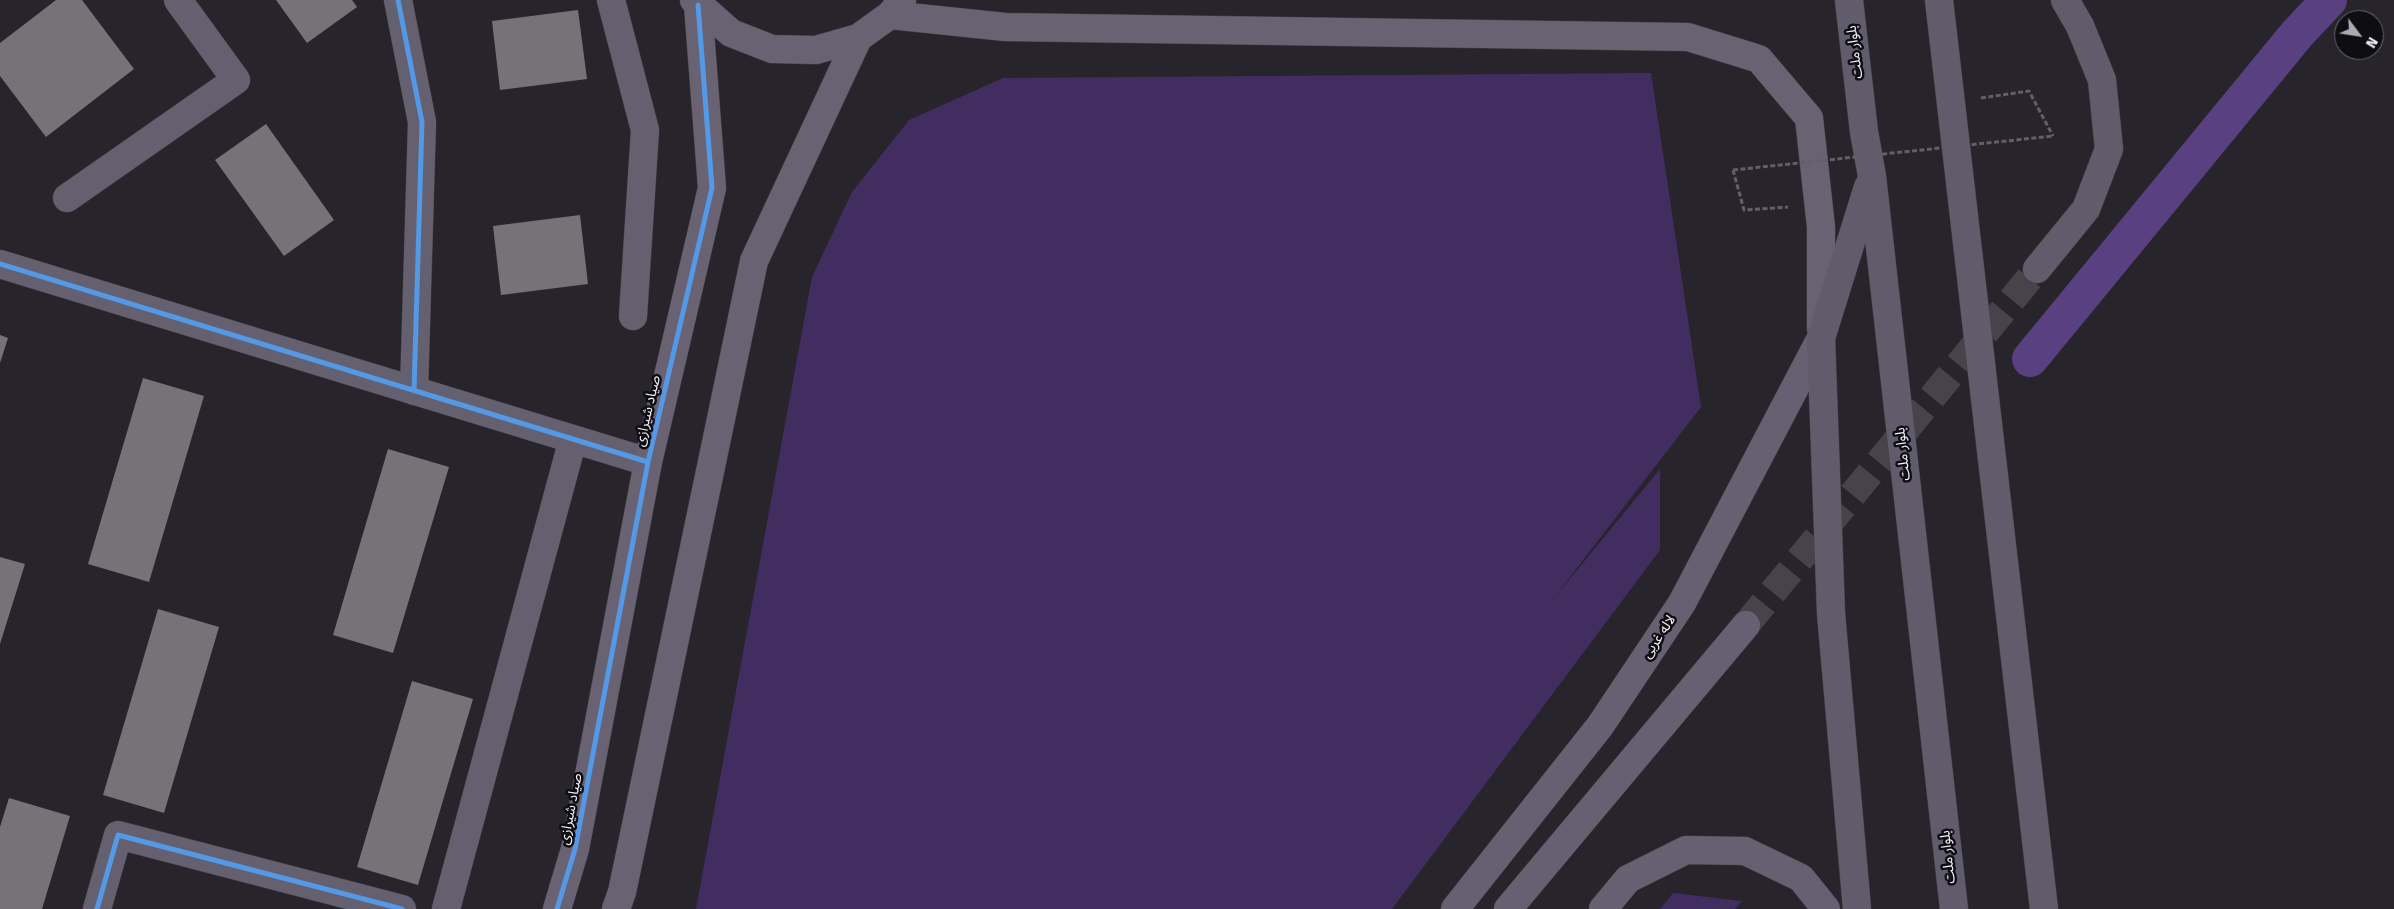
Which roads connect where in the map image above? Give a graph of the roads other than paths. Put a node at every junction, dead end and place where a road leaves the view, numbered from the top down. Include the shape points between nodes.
1 (178, 0) edge
2 (398, 0) edge
3 (611, 0) edge
4 (1849, 0) edge
5 (1939, 0) edge
6 (2065, 0) edge
7 (696, 2) edge
8 (896, 8) edge
9 (858, 38) junction
10 (1872, 176) junction
11 (67, 198) dead end
12 (0, 264) edge
13 (2037, 269) tunnel mouth
14 (633, 316) dead end
15 (1821, 338) junction
16 (414, 391) junction
17 (573, 440) junction
18 (648, 462) junction
19 (1746, 625) tunnel mouth
20 (97, 909) edge
21 (402, 909) edge
22 (446, 909) edge
23 (557, 909) edge
24 (616, 909) edge
25 (1455, 909) edge
26 (1508, 909) edge
27 (1602, 909) edge
28 (1826, 909) edge
29 (1857, 909) edge
30 (1954, 909) edge
31 (2044, 909) edge

1 - 11 street via 236,80
2 - 16 street via 422,122
3 - 14 street via 645,130
4 - 10 highway, بلوار ملت
5 - 31 highway
6 - 13 highway via 2080,26 2102,80 2109,149 2086,209
7 - 9 street via 731,33 772,49 816,50
7 - 18 street, صیاد شیرازی via 712,188
8 - 9 street
8 - 15 street via 1005,27 1688,37 1759,59 1809,118 1821,227
9 - 24 street via 754,261
10 - 15 highway
10 - 30 highway, بلوار ملت
12 - 16 street
15 - 25 main road, لاله غربی via 1682,603 1600,726
15 - 29 highway via 1831,613
16 - 17 street
17 - 18 street
17 - 22 street
18 - 23 street, صیاد شیرازی via 575,849
19 - 26 main road
20 - 21 street via 118,835
27 - 28 main road via 1628,878 1686,850 1745,851 1801,878

